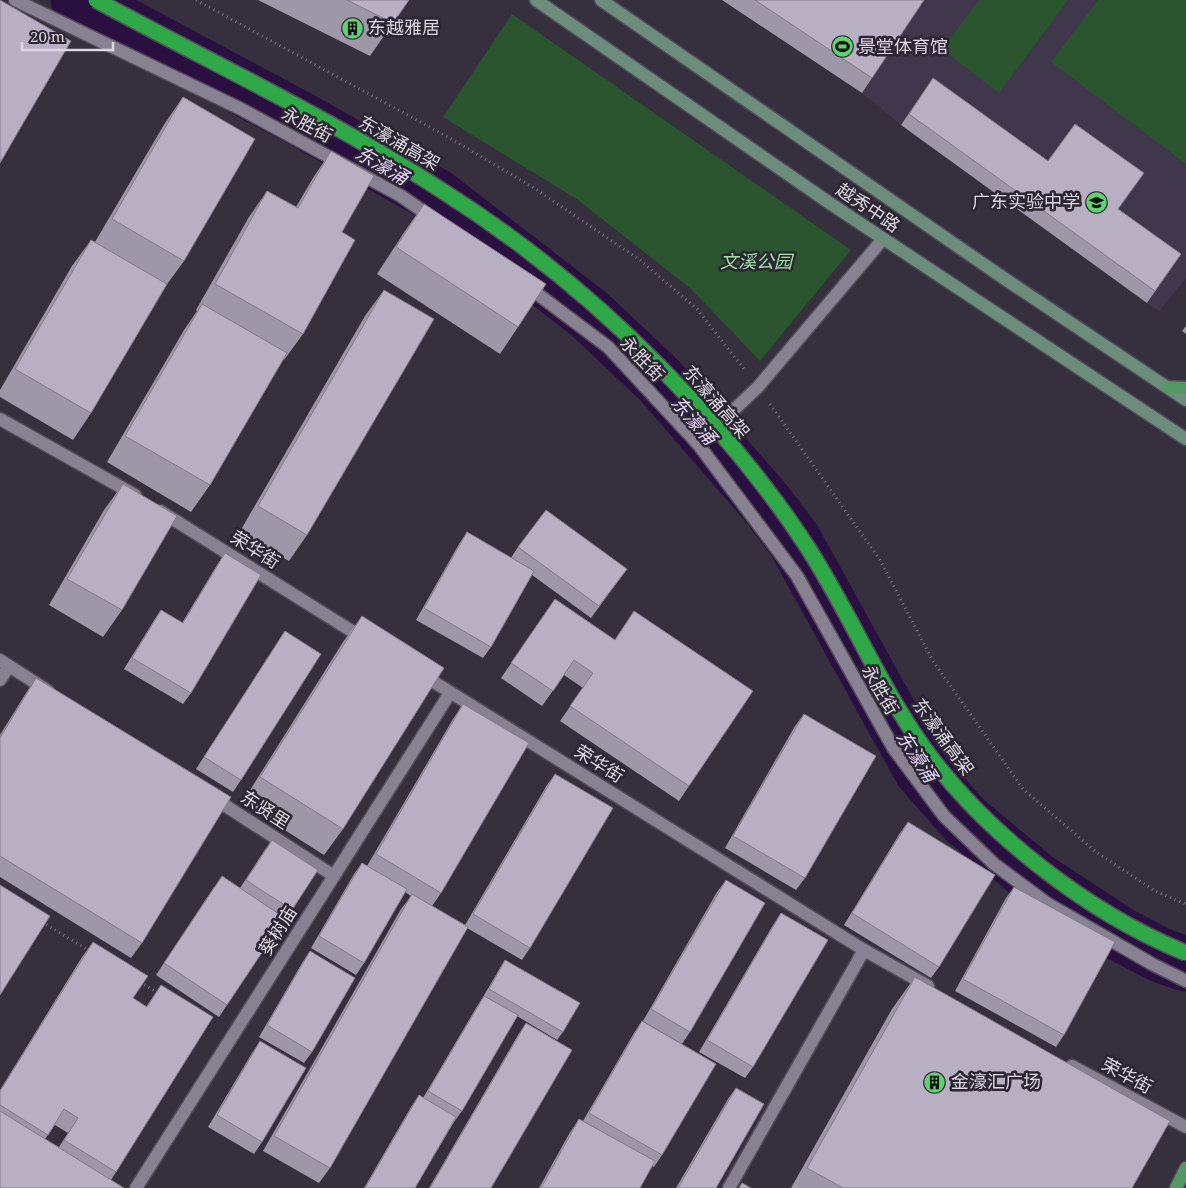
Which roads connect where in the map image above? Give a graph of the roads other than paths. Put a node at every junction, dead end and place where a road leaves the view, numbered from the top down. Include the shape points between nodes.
1 (15, 0) edge
2 (96, 0) edge
3 (103, 0) edge
4 (536, 0) edge
5 (600, 0) edge
6 (441, 224) edge
7 (883, 239) junction
8 (520, 281) edge
9 (1167, 387) junction
10 (1186, 388) edge
11 (1186, 400) edge
12 (0, 419) edge
13 (1186, 439) edge
14 (701, 442) junction
15 (375, 646) edge
16 (5, 663) edge
17 (409, 667) edge
18 (0, 680) edge
19 (450, 693) junction
20 (59, 698) edge
21 (201, 790) edge
22 (334, 876) junction
23 (864, 950) junction
24 (1186, 952) edge
25 (1186, 981) edge
26 (942, 994) edge
27 (1063, 1062) edge
28 (1186, 1127) edge
29 (1186, 1168) edge
30 (136, 1188) edge
31 (729, 1188) edge
32 (1176, 1188) edge

1 - 6 lane, 永胜街 via 241,109 401,196
2 - 24 highway, 东濠涌高架, bridge via 384,155 480,216 578,290 670,378 761,484 804,542 833,589 912,731 961,794 998,830 1092,903 1136,930
3 - 24 highway, 东濠涌高架, bridge via 411,167 537,253 585,292 679,382 777,498 833,581 920,735 962,790 1054,874 1132,924
4 - 7 main road, 越秀中路
5 - 9 main road, 越秀中路 via 1004,279
7 - 13 main road, 越秀中路
7 - 14 lane via 758,387
8 - 14 lane, 永胜街 via 608,347
9 - 10 main road
9 - 11 main road, 越秀中路
12 - 15 lane, 荣华街 via 147,503
14 - 25 lane, 永胜街 via 797,576 894,749 944,816 994,864 1048,904
16 - 18 lane
16 - 20 lane
17 - 19 lane, 荣华街
19 - 22 lane, 葵树庙
19 - 23 lane, 荣华街
21 - 22 lane, 东贤里
22 - 30 lane, 葵树庙
23 - 26 lane, 荣华街
23 - 31 lane
27 - 28 lane, 荣华街
29 - 32 main road

